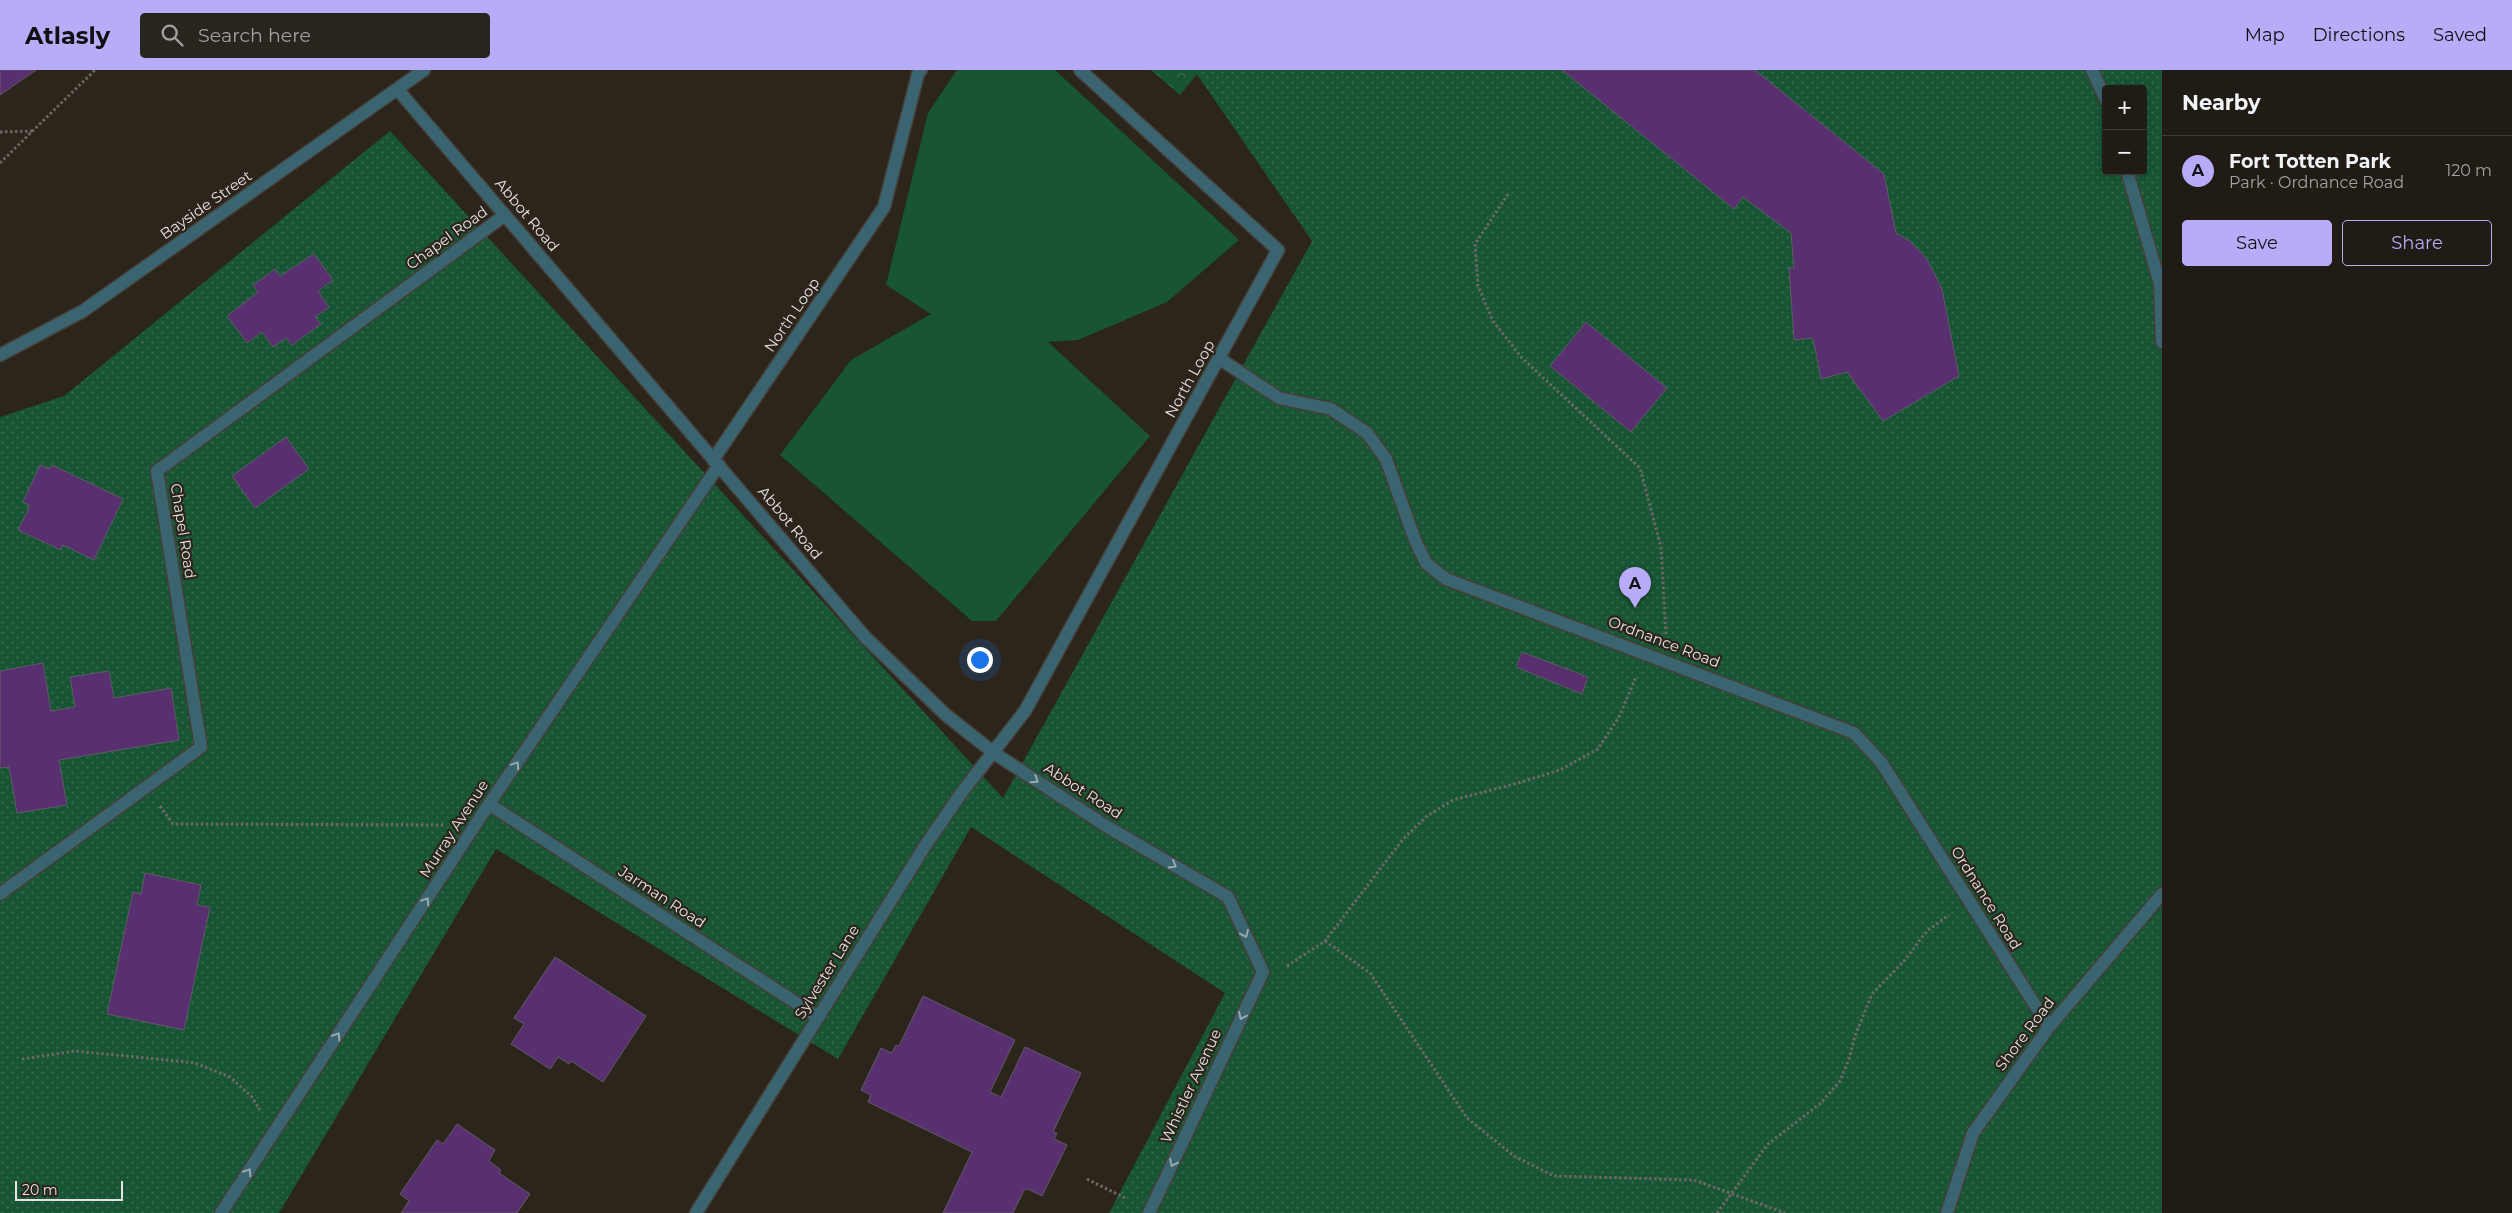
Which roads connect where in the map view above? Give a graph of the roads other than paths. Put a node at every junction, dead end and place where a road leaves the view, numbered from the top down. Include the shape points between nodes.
1 (424, 70) edge
2 (921, 70) edge
3 (1080, 70) edge
4 (2092, 70) edge
5 (398, 90) junction
6 (2102, 91) edge
7 (2128, 175) edge
8 (505, 215) junction
9 (2162, 342) edge
10 (0, 355) edge
11 (1220, 360) junction
12 (716, 463) junction
13 (994, 753) junction
14 (489, 804) junction
15 (0, 894) edge
16 (2162, 894) edge
17 (1262, 972) joint
18 (818, 1017) junction
19 (2049, 1027) junction
20 (1150, 1212) edge
21 (221, 1213) edge
22 (696, 1213) edge
23 (1947, 1213) edge

1 - 5 street, Bayside Street
2 - 12 street, North Loop via 884,208
3 - 11 street, North Loop via 1278,250
4 - 6 street
5 - 8 street, Abbot Road
5 - 10 street, Bayside Street via 83,311
7 - 9 street via 2160,284
8 - 12 street, Abbot Road
8 - 15 street, Chapel Road via 157,471 201,747
11 - 13 street, North Loop via 1025,711
11 - 19 street, Ordnance Road via 1279,398 1331,409 1367,433 1386,459 1426,563 1446,579 1854,733 1881,762
12 - 13 street, Abbot Road via 865,637 946,715
14 -> 12 street, Murray Avenue
13 -> 17 street, Abbot Road via 1106,826 1228,897
13 - 18 street, Sylvester Lane via 925,846
14 - 18 street, Jarman Road
21 -> 14 street, Murray Avenue
16 - 19 street, Shore Road
17 -> 20 street, Whistler Avenue
18 - 22 street, Sylvester Lane
19 - 23 street, Shore Road via 1973,1133

